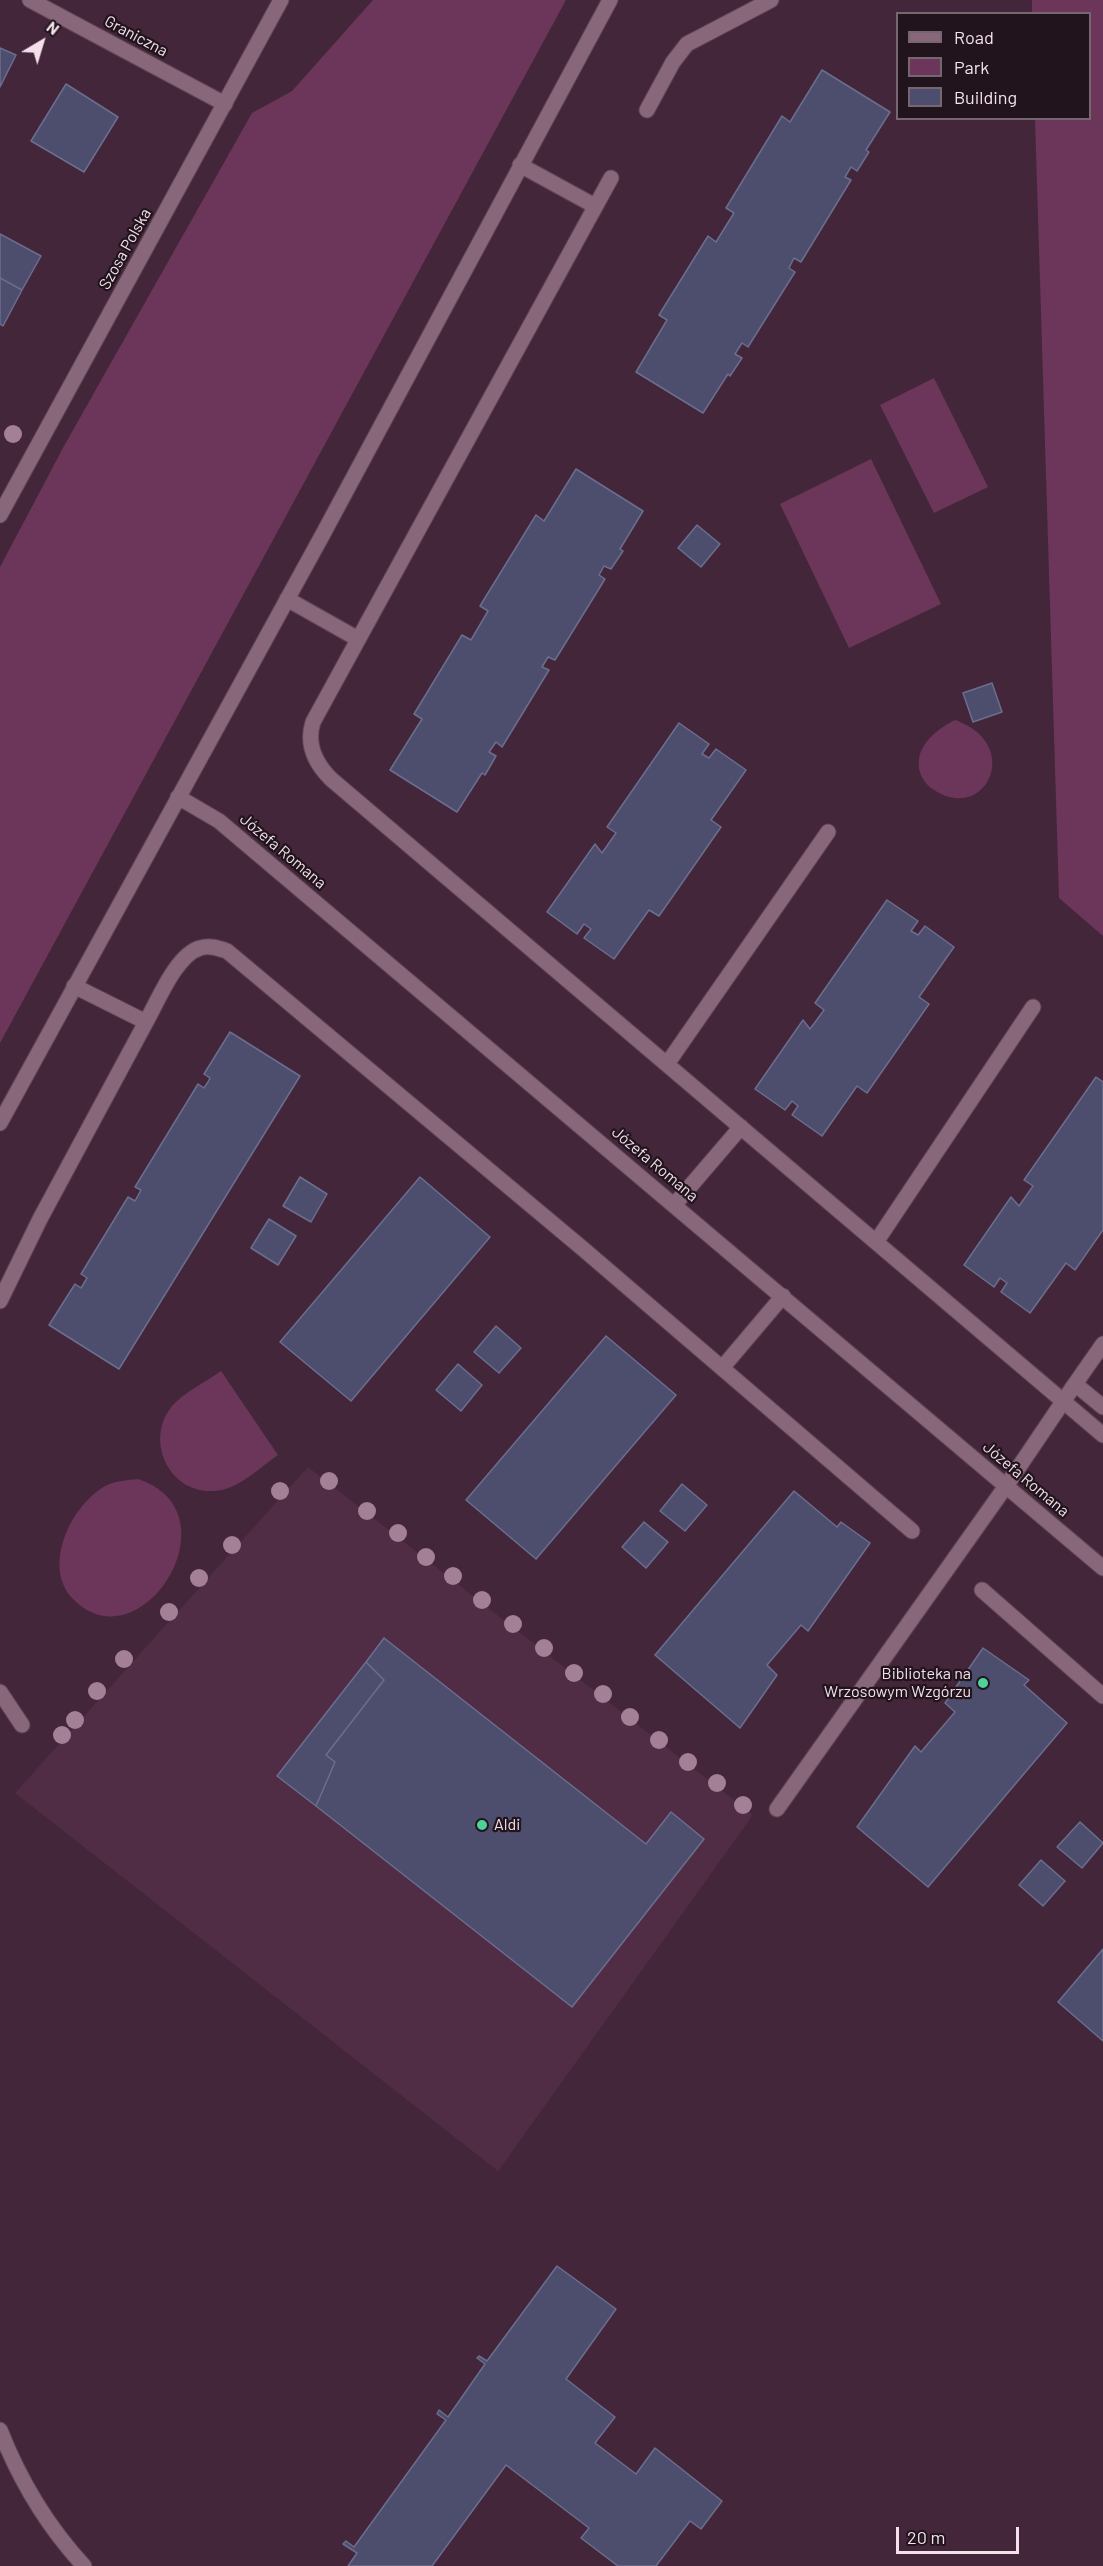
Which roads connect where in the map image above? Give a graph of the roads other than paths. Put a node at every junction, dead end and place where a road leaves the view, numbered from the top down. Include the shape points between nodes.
1 (30, 0) edge
2 (281, 0) edge
3 (610, 0) edge
4 (771, 0) edge
5 (225, 104) junction
6 (647, 110) dead end
7 (520, 165) junction
8 (611, 177) dead end
9 (595, 206) junction
10 (0, 515) edge
11 (287, 600) junction
12 (358, 639) junction
13 (178, 796) junction
14 (828, 832) dead end
15 (74, 986) junction
16 (1033, 1007) dead end
17 (146, 1022) junction
18 (667, 1064) junction
19 (0, 1123) edge
20 (741, 1126) junction
21 (675, 1204) junction
22 (876, 1242) junction
23 (783, 1296) junction
24 (0, 1301) edge
25 (1103, 1344) edge
26 (722, 1368) junction
27 (1075, 1384) junction
28 (1063, 1401) junction
29 (1103, 1407) edge
30 (1103, 1435) edge
31 (1006, 1486) junction
32 (912, 1532) dead end
33 (1103, 1568) edge
34 (982, 1590) dead end
35 (0, 1692) edge
36 (1103, 1696) edge
37 (22, 1725) dead end
38 (777, 1809) dead end
39 (0, 2430) edge
40 (84, 2566) edge

1 - 5 street, Graniczna
2 - 5 street, Szosa Polska
3 - 7 street
4 - 6 street via 687,44
5 - 10 street, Szosa Polska
7 - 9 street
7 - 11 street
8 - 9 street
9 - 12 street
11 - 12 street
11 - 13 street
12 - 18 street via 310,732 310,744 321,770
13 - 15 street
13 - 21 street, Józefa Romana via 219,821
14 - 18 street
15 - 17 street
15 - 19 street
16 - 22 street
17 - 24 street
17 - 26 street via 183,958 202,947 227,951
18 - 20 street
20 - 21 street
20 - 22 street
21 - 23 street, Józefa Romana
22 - 28 street
23 - 26 street
23 - 31 street, Józefa Romana
25 - 27 street
26 - 32 street
27 - 28 street
27 - 29 street
28 - 30 street
28 - 31 street
31 - 33 street, Józefa Romana
31 - 38 street
34 - 36 street
35 - 37 street
39 - 40 street via 34,2500

